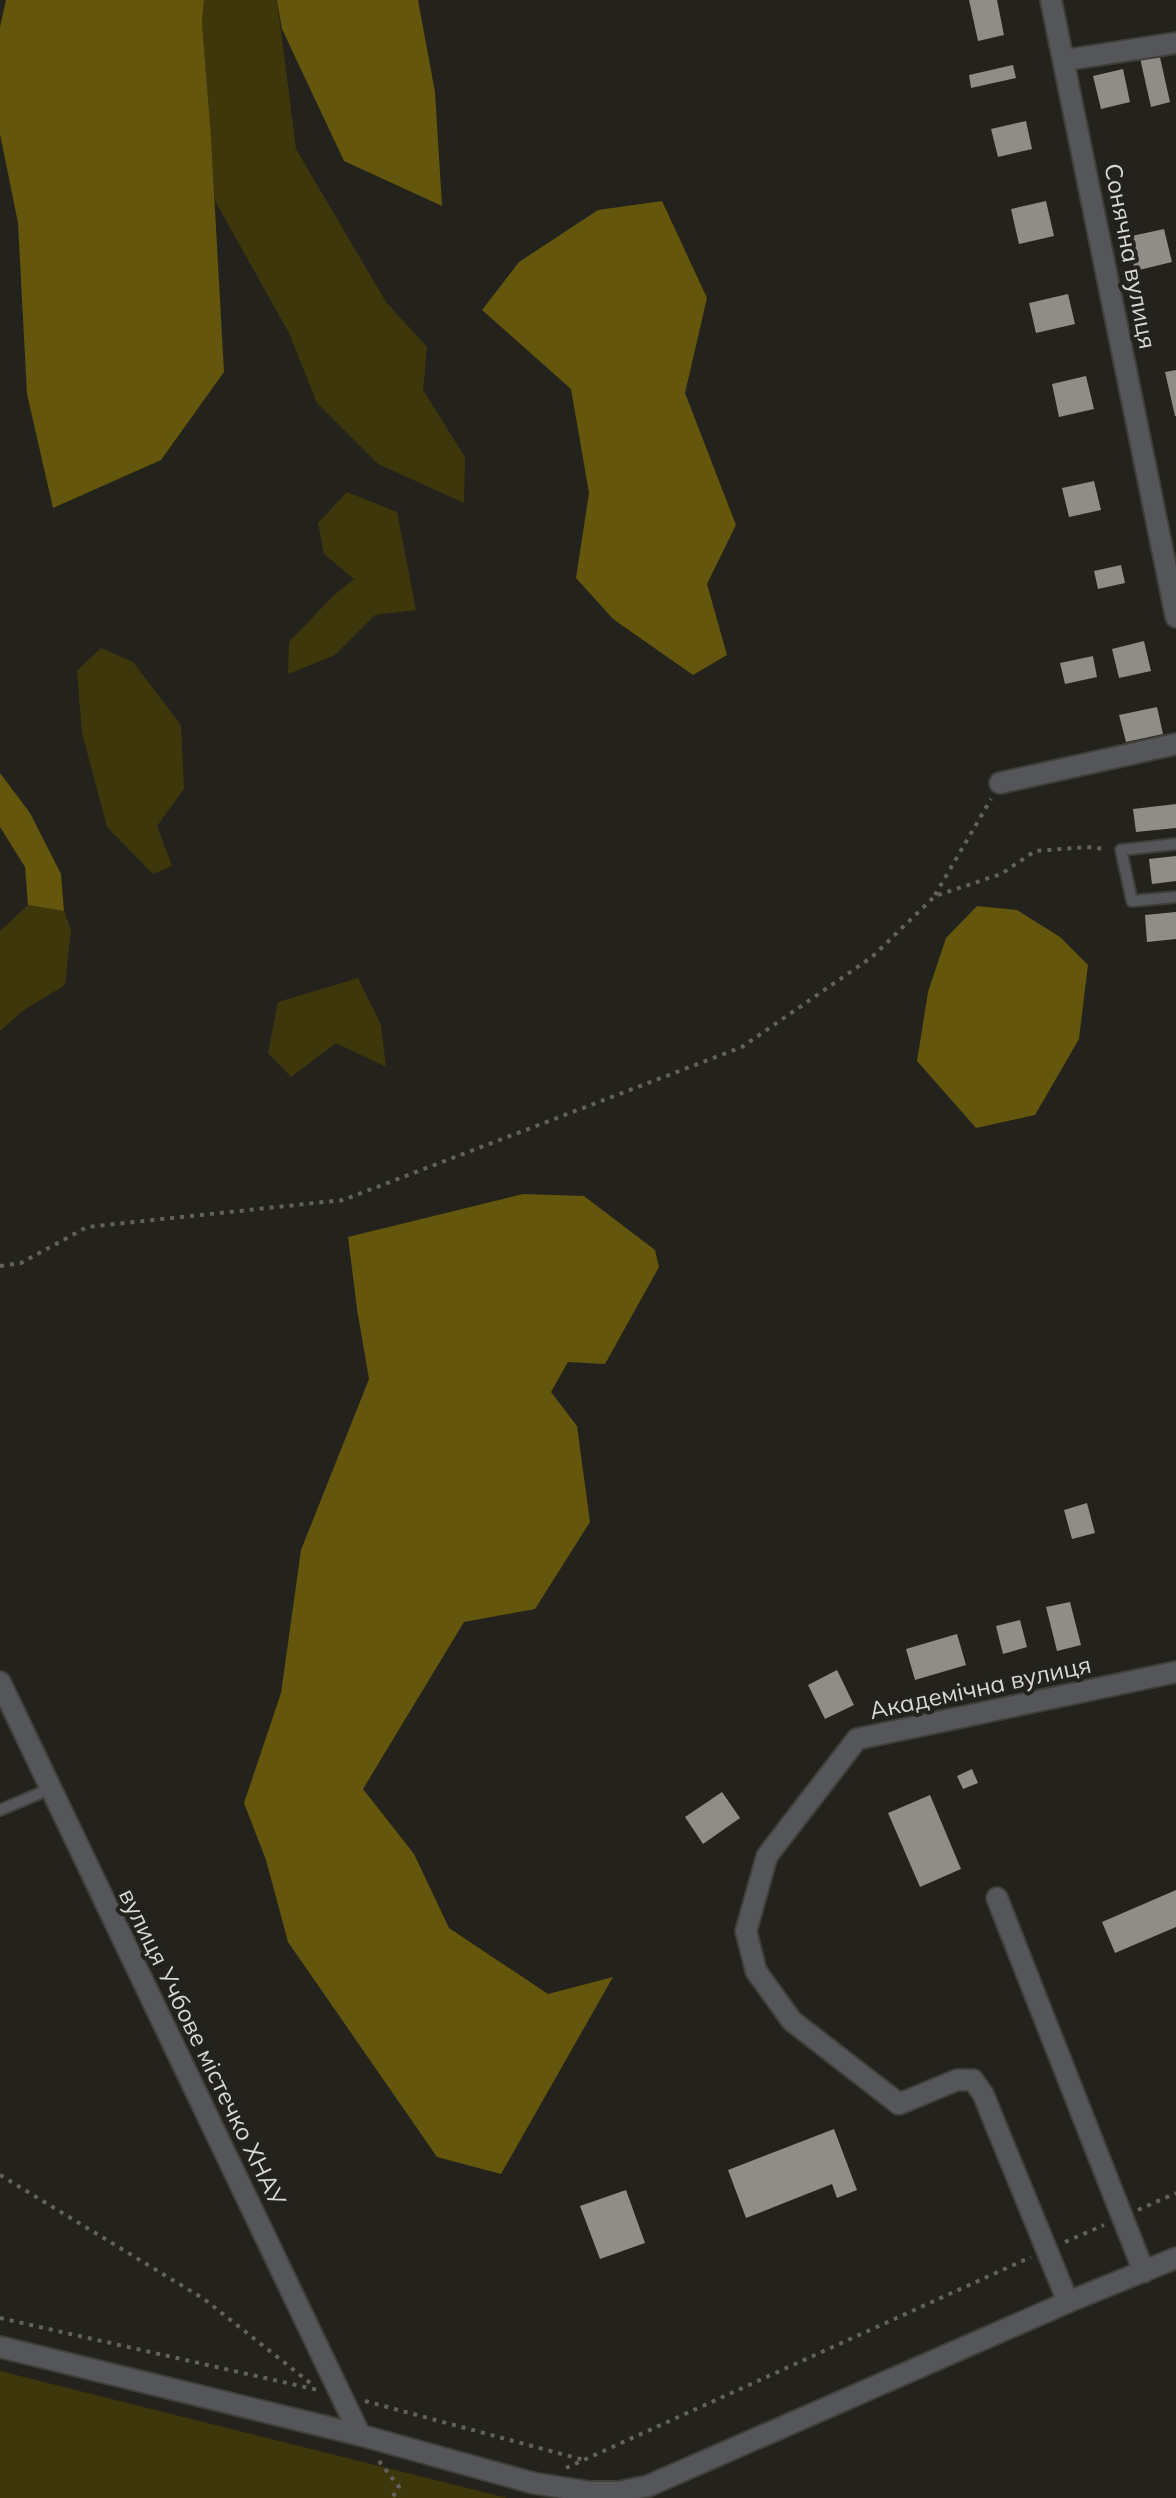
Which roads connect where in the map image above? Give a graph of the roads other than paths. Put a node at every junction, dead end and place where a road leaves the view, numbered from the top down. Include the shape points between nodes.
1 (1051, 0) edge
2 (1176, 43) edge
3 (1066, 60) junction
4 (1176, 617) edge
5 (1176, 744) edge
6 (1000, 783) road end
7 (1176, 844) edge
8 (1176, 897) edge
9 (1176, 1672) edge
10 (0, 1682) edge
11 (50, 1789) junction
12 (0, 1810) edge
13 (997, 1898) dead end
14 (1176, 2258) edge
15 (1144, 2272) junction
16 (1068, 2302) junction
17 (0, 2347) edge
18 (360, 2435) junction

1 - 3 street, Сонячна вулиця
2 - 3 street
3 - 4 street, Сонячна вулиця
5 - 6 street
7 - 8 lane via 1121,850 1132,901
9 - 16 street, Академічна вулиця via 857,1739 767,1856 746,1931 756,1971 792,2021 899,2104 957,2080 973,2080
10 - 11 street, вулиця Учбове містечко ХНАУ
11 - 12 lane
11 - 18 street, вулиця Учбове містечко ХНАУ
13 - 15 street
14 - 15 street
15 - 16 street
16 - 18 street via 648,2486 618,2492 533,2483
17 - 18 street

